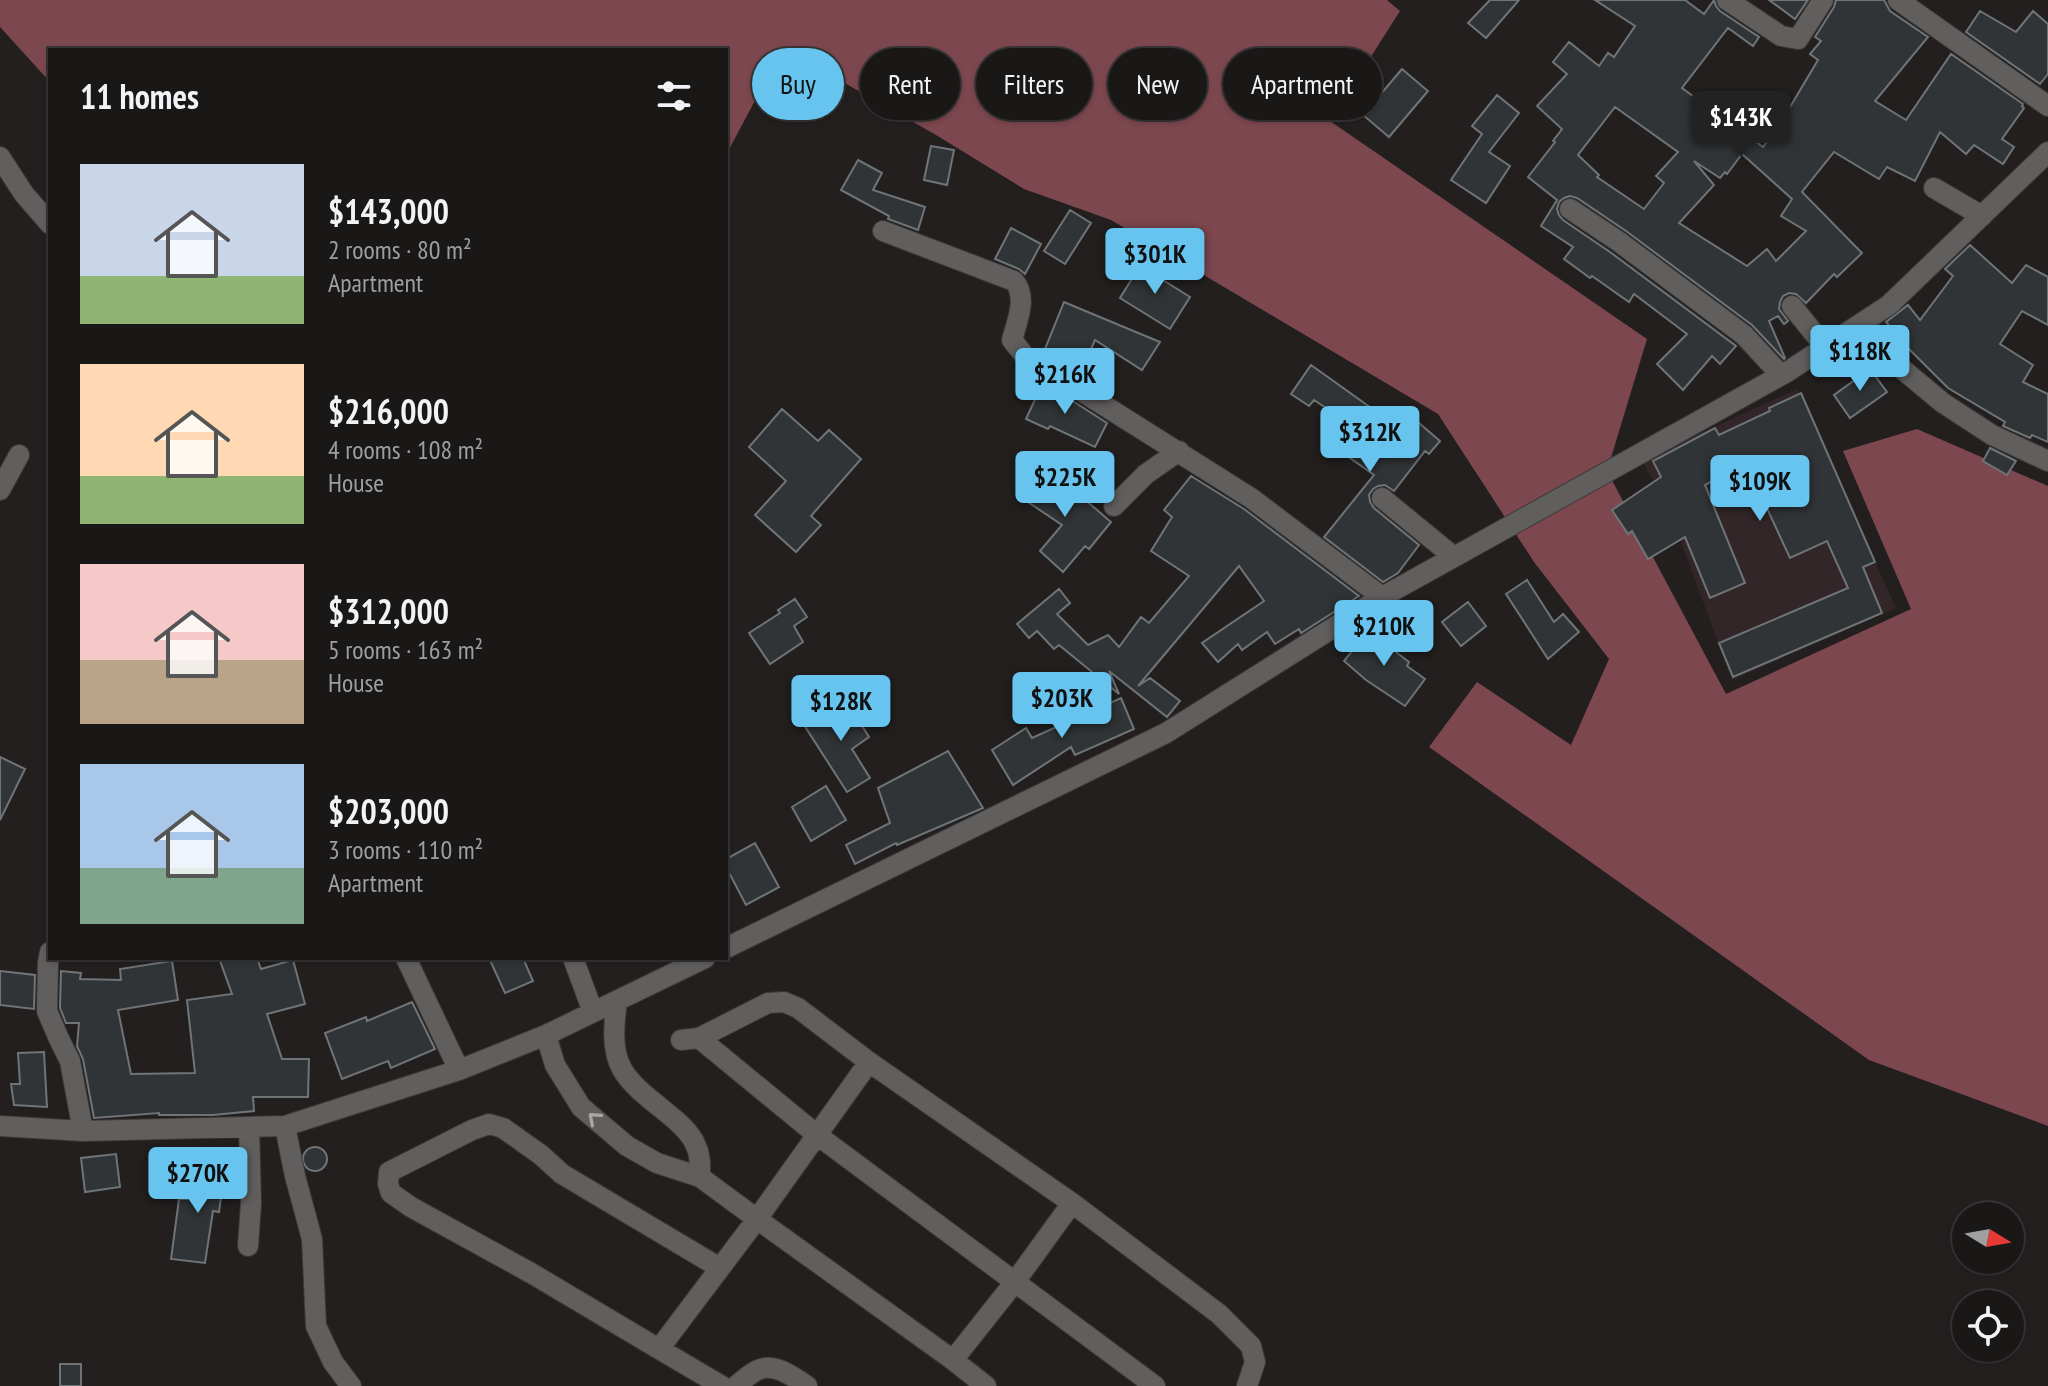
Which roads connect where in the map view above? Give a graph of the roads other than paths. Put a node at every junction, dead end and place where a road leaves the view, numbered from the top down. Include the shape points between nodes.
1 (1727, 0) edge
2 (1823, 0) edge
3 (1898, 0) edge
4 (2048, 106) edge
5 (0, 157) edge
6 (2044, 164) edge
7 (1934, 188) dead end
8 (1570, 209) dead end
9 (1982, 216) junction
10 (48, 222) edge
11 (883, 231) dead end
12 (1792, 306) dead end
13 (1854, 329) junction
14 (1825, 347) junction
15 (1781, 375) junction
16 (1179, 451) junction
17 (19, 455) dead end
18 (2048, 461) edge
19 (0, 490) edge
20 (1382, 498) dead end
21 (1114, 506) dead end
22 (1454, 557) junction
23 (1382, 597) junction
24 (728, 947) edge
25 (49, 960) edge
26 (407, 960) edge
27 (574, 960) edge
28 (701, 960) edge
29 (617, 1001) junction
30 (593, 1012) junction
31 (546, 1035) junction
32 (869, 1062) junction
33 (459, 1070) junction
34 (0, 1126) edge
35 (285, 1126) junction
36 (249, 1127) junction
37 (83, 1131) junction
38 (817, 1135) junction
39 (700, 1177) junction
40 (1072, 1203) junction
41 (757, 1219) junction
42 (248, 1246) dead end
43 (720, 1268) junction
44 (1014, 1283) junction
45 (659, 1349) junction
46 (953, 1360) junction
47 (351, 1386) edge
48 (722, 1386) edge
49 (736, 1386) edge
50 (807, 1386) edge
51 (986, 1386) edge
52 (1155, 1386) edge
53 (1247, 1386) edge

1 - 2 street via 1781,36 1798,39
3 - 4 street
5 - 10 street
6 - 9 street
7 - 9 street
8 - 15 street via 1744,335
9 - 13 street via 1889,305
11 - 16 street via 1014,281 1022,295 1012,340 1024,355
12 - 14 street
13 - 14 street
13 - 18 street via 1943,403 1992,435
14 - 15 street
15 - 22 street
16 - 21 street
16 - 23 street
17 - 19 street
20 - 22 street
22 - 23 street
23 - 24 street via 1166,733
25 - 37 street via 47,1011 70,1061
26 - 33 street
27 - 30 street
28 - 29 street
29 - 30 street
29 - 39 street via 613,1034 621,1068 695,1143
30 - 31 street
31 - 33 street
39 -> 31 street via 627,1146 581,1107 555,1065
32 - 38 street
32 - 38 street via 784,1002 768,1003 690,1039
32 - 40 street
33 - 35 street
34 - 37 street
35 - 36 street
35 - 47 street via 312,1239 316,1326
36 - 37 street
36 - 42 street
38 - 41 street
38 - 44 street
39 - 41 street
40 - 44 street
40 - 53 street via 1219,1314 1251,1346 1255,1362
41 - 43 street
41 - 46 street
43 - 45 street
43 - 45 street via 562,1174 503,1128 489,1124 472,1130 389,1172 391,1193 411,1207
44 - 46 street
44 - 52 street
45 - 48 street
46 - 51 street
49 - 50 street via 760,1368 775,1369

